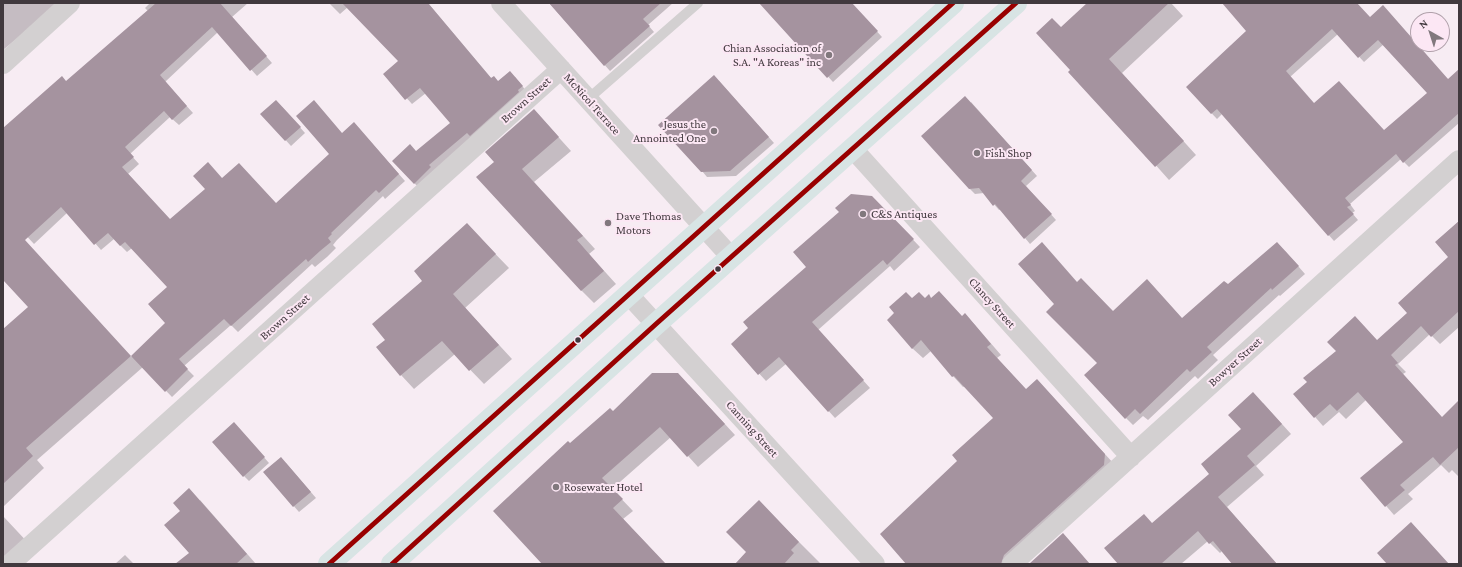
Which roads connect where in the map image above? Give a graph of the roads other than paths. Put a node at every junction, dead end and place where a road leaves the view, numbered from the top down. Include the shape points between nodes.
1 (70, 3) edge
2 (502, 3) edge
3 (698, 3) edge
4 (953, 3) edge
5 (1016, 3) edge
6 (3, 64) edge
7 (560, 69) junction
8 (588, 100) junction
9 (853, 149) junction
10 (1459, 160) edge
11 (704, 227) junction
12 (731, 257) junction
13 (629, 295) junction
14 (656, 324) junction
15 (1131, 457) junction
16 (10, 564) edge
17 (329, 564) edge
18 (392, 564) edge
19 (875, 564) edge
20 (1012, 564) edge

1 - 6 street
2 - 7 street, McNicol Terrace
3 - 8 lane
4 - 11 highway
5 - 9 highway
7 - 8 street, McNicol Terrace
7 - 16 street, Brown Street
8 - 11 street, McNicol Terrace
9 - 12 highway
9 - 15 street, Clancy Street
10 - 15 street, Bowyer Street
11 - 12 street, McNicol Terrace
11 - 13 highway
12 - 14 highway
13 - 14 street, Canning Street
13 - 17 highway
14 - 18 highway
14 - 19 street, Canning Street
15 - 20 street, Bowyer Street

